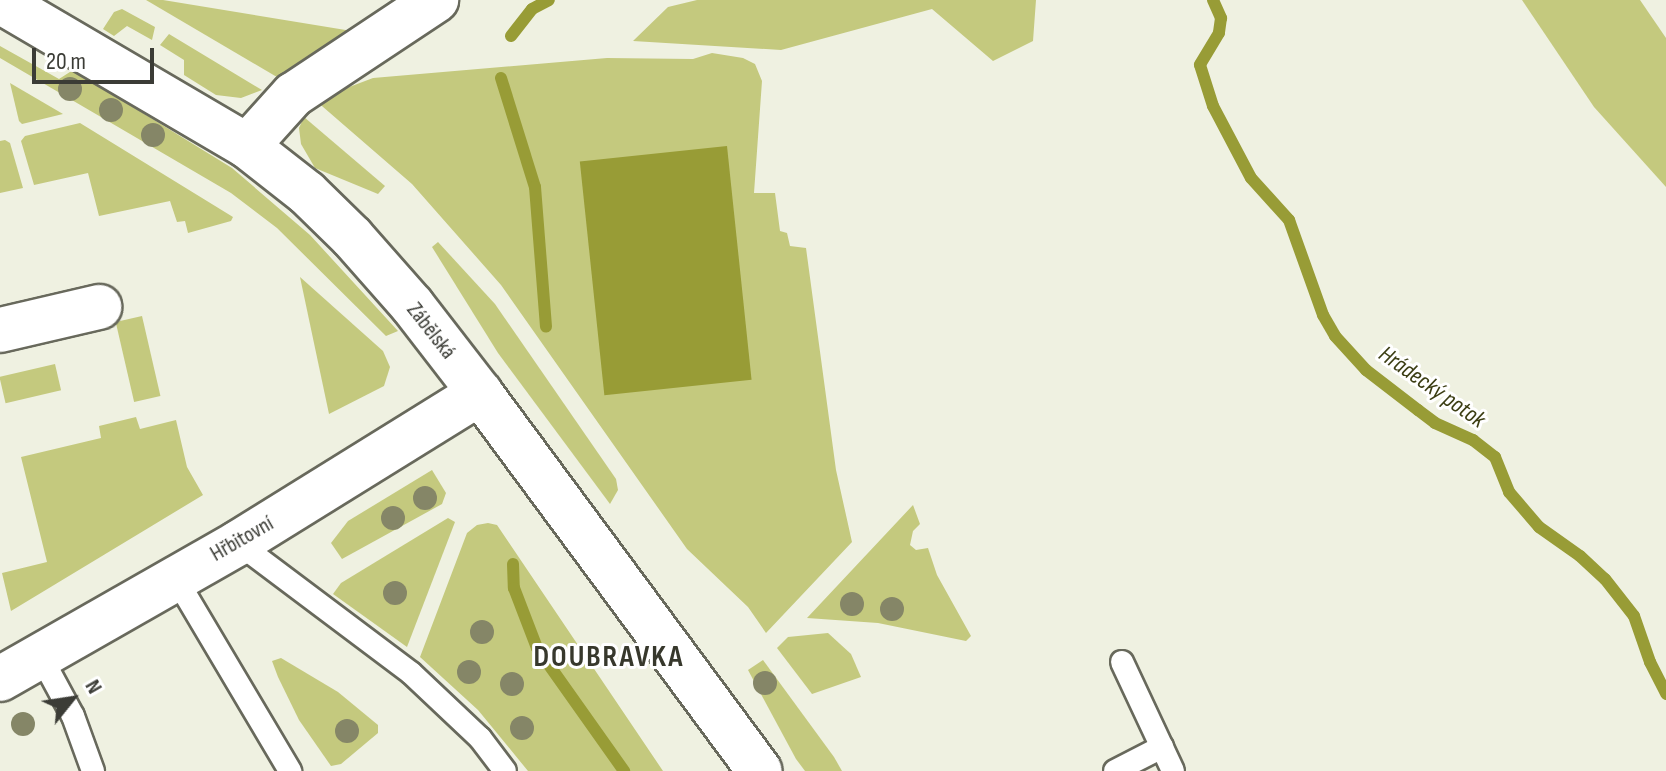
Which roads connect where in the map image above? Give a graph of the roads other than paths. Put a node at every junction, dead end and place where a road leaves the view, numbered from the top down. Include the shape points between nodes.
1 (436, 0) edge
2 (2, 1) edge
3 (247, 146) junction
4 (99, 307) dead end
5 (0, 330) edge
6 (480, 393) junction
7 (238, 543) junction
8 (175, 577) junction
9 (40, 655) junction
10 (1122, 662) dead end
11 (0, 679) edge
12 (1162, 747) junction
13 (93, 771) edge
14 (290, 771) edge
15 (505, 771) edge
16 (760, 771) edge
17 (1115, 771) edge
18 (1173, 771) edge

1 - 3 main road via 293,95
2 - 3 main road, Zábělská
3 - 6 main road, Zábělská via 352,237
4 - 5 main road
6 - 7 main road, Hřbitovní
6 - 16 main road, Zábělská
7 - 8 main road, Hřbitovní
7 - 15 lane via 411,673 480,738
8 - 9 main road, Hřbitovní
8 - 14 lane
9 - 11 main road, Hřbitovní
9 - 13 lane via 73,716
10 - 12 lane
12 - 17 lane
12 - 18 lane

